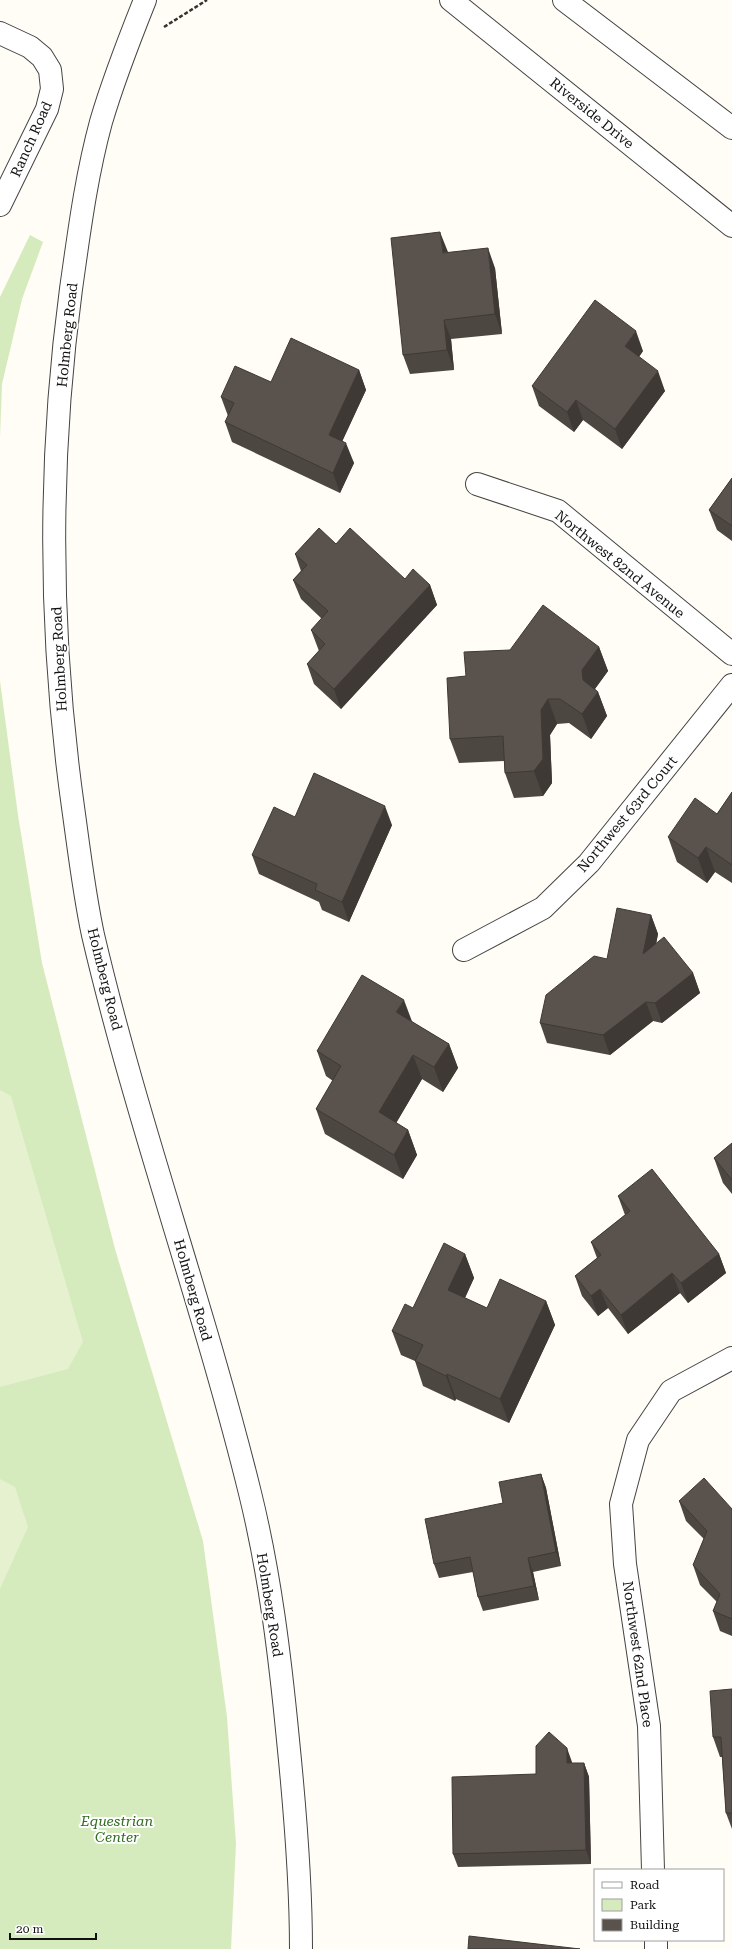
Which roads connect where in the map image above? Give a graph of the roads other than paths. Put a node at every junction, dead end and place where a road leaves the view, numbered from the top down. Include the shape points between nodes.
1 (145, 0) edge
2 (451, 0) edge
3 (564, 0) edge
4 (0, 33) edge
5 (732, 128) edge
6 (0, 205) edge
7 (732, 226) edge
8 (476, 484) dead end
9 (732, 654) edge
10 (732, 685) edge
11 (464, 950) dead end
12 (732, 1358) edge
13 (653, 1869) edge
14 (301, 1949) edge

1 - 14 street, Holmberg Road via 101,121 80,226 66,333 55,475 55,578 62,709 68,769 92,929 113,1014 251,1497 271,1598 284,1694 294,1805
2 - 7 street, Riverside Drive
3 - 5 street
4 - 6 street, Ranch Road via 30,47 42,57 50,70 52,88 47,109
8 - 9 street, Northwest 82nd Avenue via 558,511
10 - 11 street, Northwest 63rd Court via 589,863 543,908
12 - 13 street, Northwest 62nd Place via 671,1391 638,1440 621,1504 626,1564 649,1726

